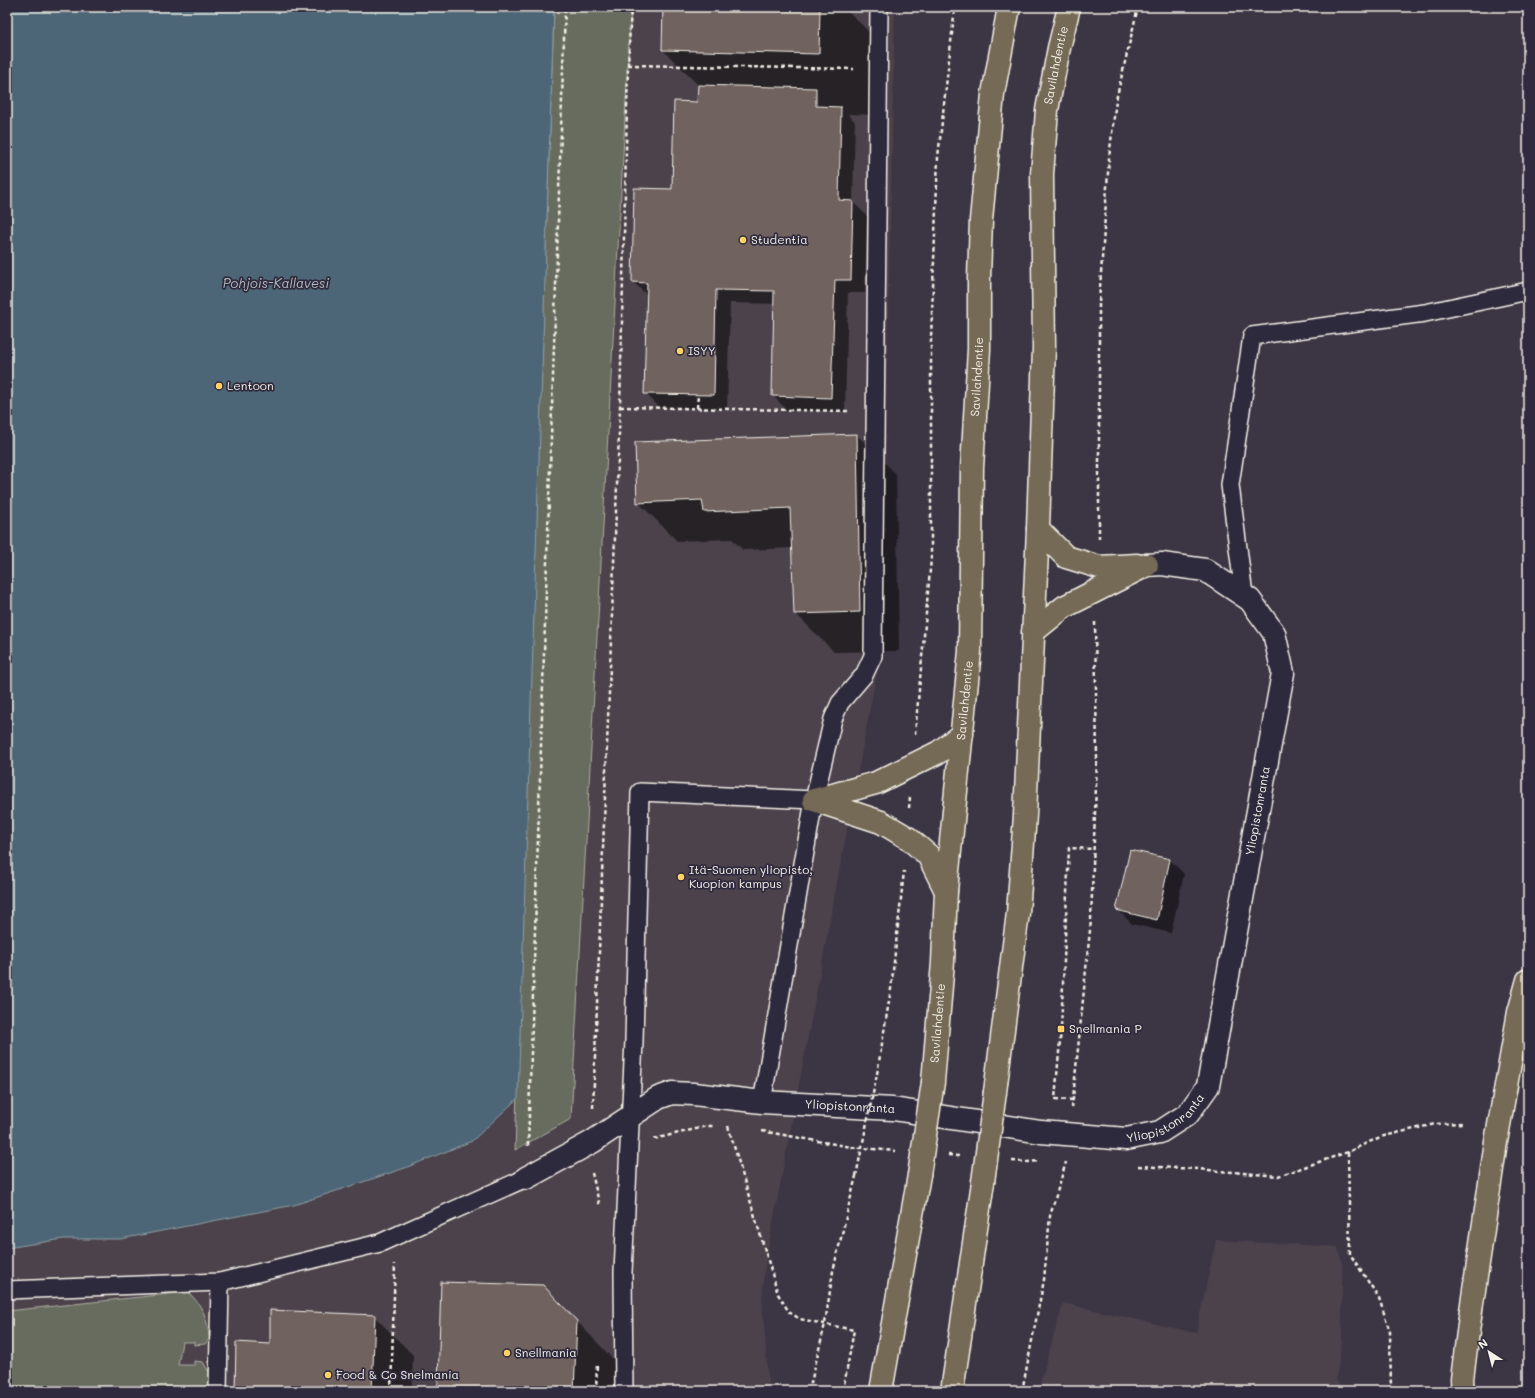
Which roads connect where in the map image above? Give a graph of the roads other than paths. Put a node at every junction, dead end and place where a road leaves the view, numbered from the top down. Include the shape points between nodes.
1 (879, 7) edge
2 (1009, 7) edge
3 (1069, 7) edge
4 (1528, 291) edge
5 (1038, 529) junction
6 (1146, 565) junction
7 (1244, 595) junction
8 (1033, 632) junction
9 (962, 734) junction
10 (814, 800) junction
11 (946, 890) junction
12 (1528, 980) edge
13 (762, 1102) junction
14 (630, 1117) junction
15 (526, 1178) joint
16 (220, 1282) junction
17 (7, 1290) edge
18 (218, 1391) edge
19 (624, 1391) edge
20 (881, 1391) edge
21 (952, 1391) edge
22 (1463, 1391) edge

1 - 10 lane via 873,656 864,675 840,703 833,719
2 - 9 main road, Savilahdentie via 993,94 981,220 979,349 972,468 970,651
3 - 5 main road, Savilahdentie via 1047,110 1042,174 1044,346
4 - 7 lane via 1426,313 1252,336 1230,485
5 - 6 main road via 1066,557 1099,567
5 - 8 main road, Savilahdentie
6 - 7 street, Yliopistonranta via 1162,564 1205,570
6 - 8 main road via 1064,607
7 - 13 street, Yliopistonranta via 1274,633 1283,673 1208,1086 1188,1114 1160,1132 1126,1139 1041,1132 893,1110
8 - 21 main road, Savilahdentie, bridge via 1018,913 983,1182
9 - 10 main road via 939,752 876,783
9 - 11 main road, Savilahdentie
10 - 11 main road via 881,822 908,838 928,855
10 - 13 lane
10 - 14 lane via 640,792
11 - 20 main road, Savilahdentie, bridge via 933,1082
12 - 22 main road via 1519,1012 1496,1142 1469,1324 1462,1379
13 - 14 street, Yliopistonranta via 672,1093 658,1098
14 - 15 street, Yliopistonranta via 592,1142
14 - 19 lane via 623,1272
15 - 16 lane via 380,1243
16 - 17 lane
16 - 18 lane

